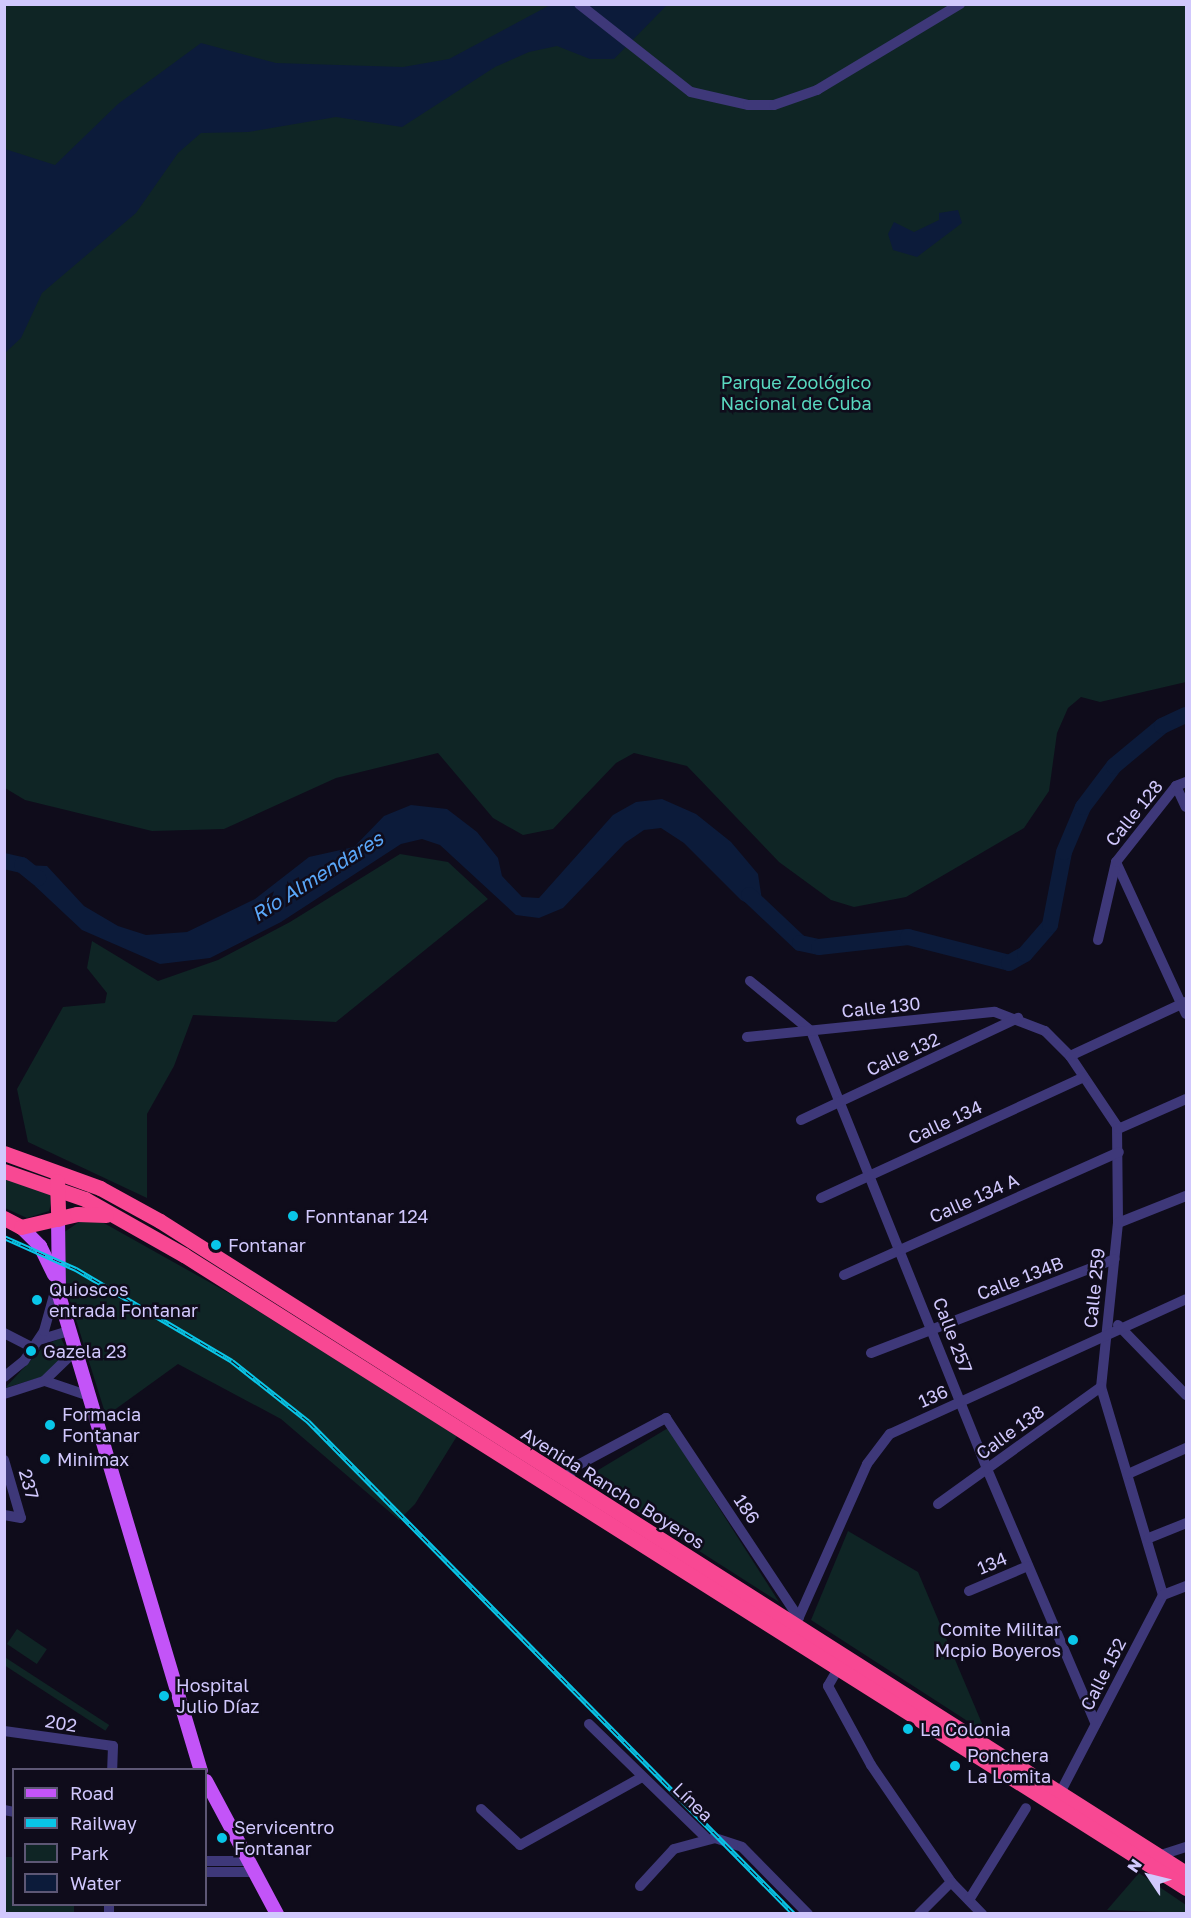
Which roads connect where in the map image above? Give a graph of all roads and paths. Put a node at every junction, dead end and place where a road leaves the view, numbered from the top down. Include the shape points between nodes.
1 (579, 4) edge
2 (960, 4) edge
3 (1181, 784) edge
4 (1186, 807) edge
5 (1116, 862) junction
6 (1098, 940) dead end
7 (750, 981) dead end
8 (1185, 1007) edge
9 (1018, 1018) junction
10 (811, 1030) junction
11 (747, 1037) dead end
12 (1071, 1056) junction
13 (1084, 1077) junction
14 (1186, 1099) edge
15 (841, 1101) junction
16 (801, 1120) dead end
17 (1118, 1130) junction
18 (1119, 1152) junction
19 (4, 1153) edge
20 (49, 1169) junction
21 (4, 1171) edge
22 (871, 1175) junction
23 (59, 1188) junction
24 (1186, 1196) edge
25 (821, 1198) dead end
26 (4, 1218) edge
27 (57, 1220) junction
28 (127, 1222) junction
29 (1118, 1223) junction
30 (21, 1227) junction
31 (902, 1249) junction
32 (1114, 1259) junction
33 (844, 1275) dead end
34 (57, 1282) junction
35 (1186, 1299) edge
36 (1107, 1319) junction
37 (1123, 1328) junction
38 (934, 1329) junction
39 (69, 1331) junction
40 (4, 1333) edge
41 (1106, 1335) junction
42 (37, 1344) junction
43 (75, 1351) junction
44 (871, 1353) dead end
45 (4, 1377) edge
46 (44, 1381) junction
47 (1101, 1386) junction
48 (4, 1394) edge
49 (1186, 1395) edge
50 (89, 1396) junction
51 (961, 1401) junction
52 (1186, 1448) edge
53 (4, 1460) edge
54 (987, 1469) junction
55 (1128, 1474) junction
56 (564, 1480) junction
57 (938, 1504) dead end
58 (4, 1515) edge
59 (1186, 1523) edge
60 (1149, 1538) junction
61 (1028, 1566) junction
62 (1186, 1586) edge
63 (969, 1591) dead end
64 (1163, 1595) junction
65 (797, 1622) junction
66 (839, 1667) junction
67 (589, 1724) dead end
68 (1096, 1724) junction
69 (4, 1731) edge
70 (112, 1768) edge
71 (200, 1768) edge
72 (642, 1777) junction
73 (207, 1783) edge
74 (1061, 1791) junction
75 (1026, 1808) dead end
76 (481, 1809) dead end
77 (705, 1837) junction
78 (1186, 1847) edge
79 (1161, 1855) junction
80 (207, 1861) edge
81 (251, 1867) junction
82 (207, 1872) edge
83 (1186, 1873) edge
84 (951, 1882) junction
85 (640, 1886) dead end
86 (1186, 1888) edge
87 (969, 1900) junction
88 (277, 1914) edge
89 (808, 1914) edge
90 (919, 1914) edge
91 (982, 1914) edge

1 - 2 street via 654,65 714,102 774,105 817,90
3 - 4 street
3 - 5 street, Calle 128
5 - 6 street, Calle 128
5 - 8 street
7 - 10 street, Calle 257
8 - 12 street
9 - 10 street, Calle 130 via 994,1012
9 - 12 street via 1045,1031
9 - 15 street, Calle 132
10 - 11 street, Calle 130
10 - 15 street, Calle 257
12 - 13 street
13 - 17 street
13 - 22 street, Calle 134
14 - 17 street
15 - 16 street, Calle 132
15 - 22 street, Calle 257
17 - 18 street, Calle 259
18 - 29 street, Calle 259
18 - 31 street, Calle 134 A
19 - 20 highway, Avenida Rancho Boyeros
20 - 23 highway
20 - 56 highway, Avenida Rancho Boyeros via 160,1221
21 - 23 highway, Avenida Rancho Boyeros
22 - 25 street, Calle 134
22 - 31 street, Calle 257
23 - 27 highway
23 - 28 highway, Avenida Rancho Boyeros
24 - 29 street
26 - 30 highway
27 - 28 highway via 90,1213
27 - 30 highway
27 - 34 main road
28 - 66 highway, Avenida Rancho Boyeros
29 - 32 street, Calle 259
30 - 34 main road via 40,1246
31 - 33 street, Calle 134 A
31 - 38 street, Calle 257
32 - 36 street, Calle 259
32 - 38 street, Calle 134B
34 - 39 main road
34 - 42 street
35 - 37 street, 136
36 - 37 street
36 - 41 street, Calle 259
37 - 41 street, 136
37 - 49 street
38 - 44 street, Calle 134B
38 - 51 street, Calle 257
39 - 42 street
39 - 43 main road
40 - 42 street
41 - 47 street, Calle 259
41 - 51 street, 136
42 - 45 street
43 - 46 street
43 - 50 main road
46 - 48 street
46 - 50 street
47 - 54 street, Calle 138
47 - 55 street, Calle 259
50 - 71 main road
51 - 54 street, Calle 257
51 - 65 street, 136 via 890,1434 876,1449
52 - 55 street
53 - 58 street, 237 via 21,1518
54 - 57 street, Calle 138
54 - 61 street, Calle 257
55 - 60 street, Calle 259
56 - 65 highway, Avenida Rancho Boyeros
56 - 65 street, 186 via 578,1465 666,1418
59 - 60 street
60 - 64 street, Calle 259
61 - 63 street, 134
61 - 68 street, Calle 257
62 - 64 street
64 - 68 street, Calle 152
65 - 74 highway, Avenida Rancho Boyeros
66 - 84 street via 828,1686 871,1766
66 - 86 highway, Avenida Rancho Boyeros
67 - 72 street, Línea
68 - 74 street, Calle 152
69 - 70 street, 202 via 113,1746
72 - 76 street via 520,1845
72 - 77 street, Línea
73 - 81 main road
74 - 79 highway, Avenida Rancho Boyeros
75 - 87 street
77 - 85 street via 674,1849
77 - 89 street, Línea via 742,1847
78 - 79 street
79 - 83 highway, Avenida Rancho Boyeros
80 - 81 street
81 - 82 street
81 - 88 main road
84 - 87 street
84 - 90 street
87 - 91 street

